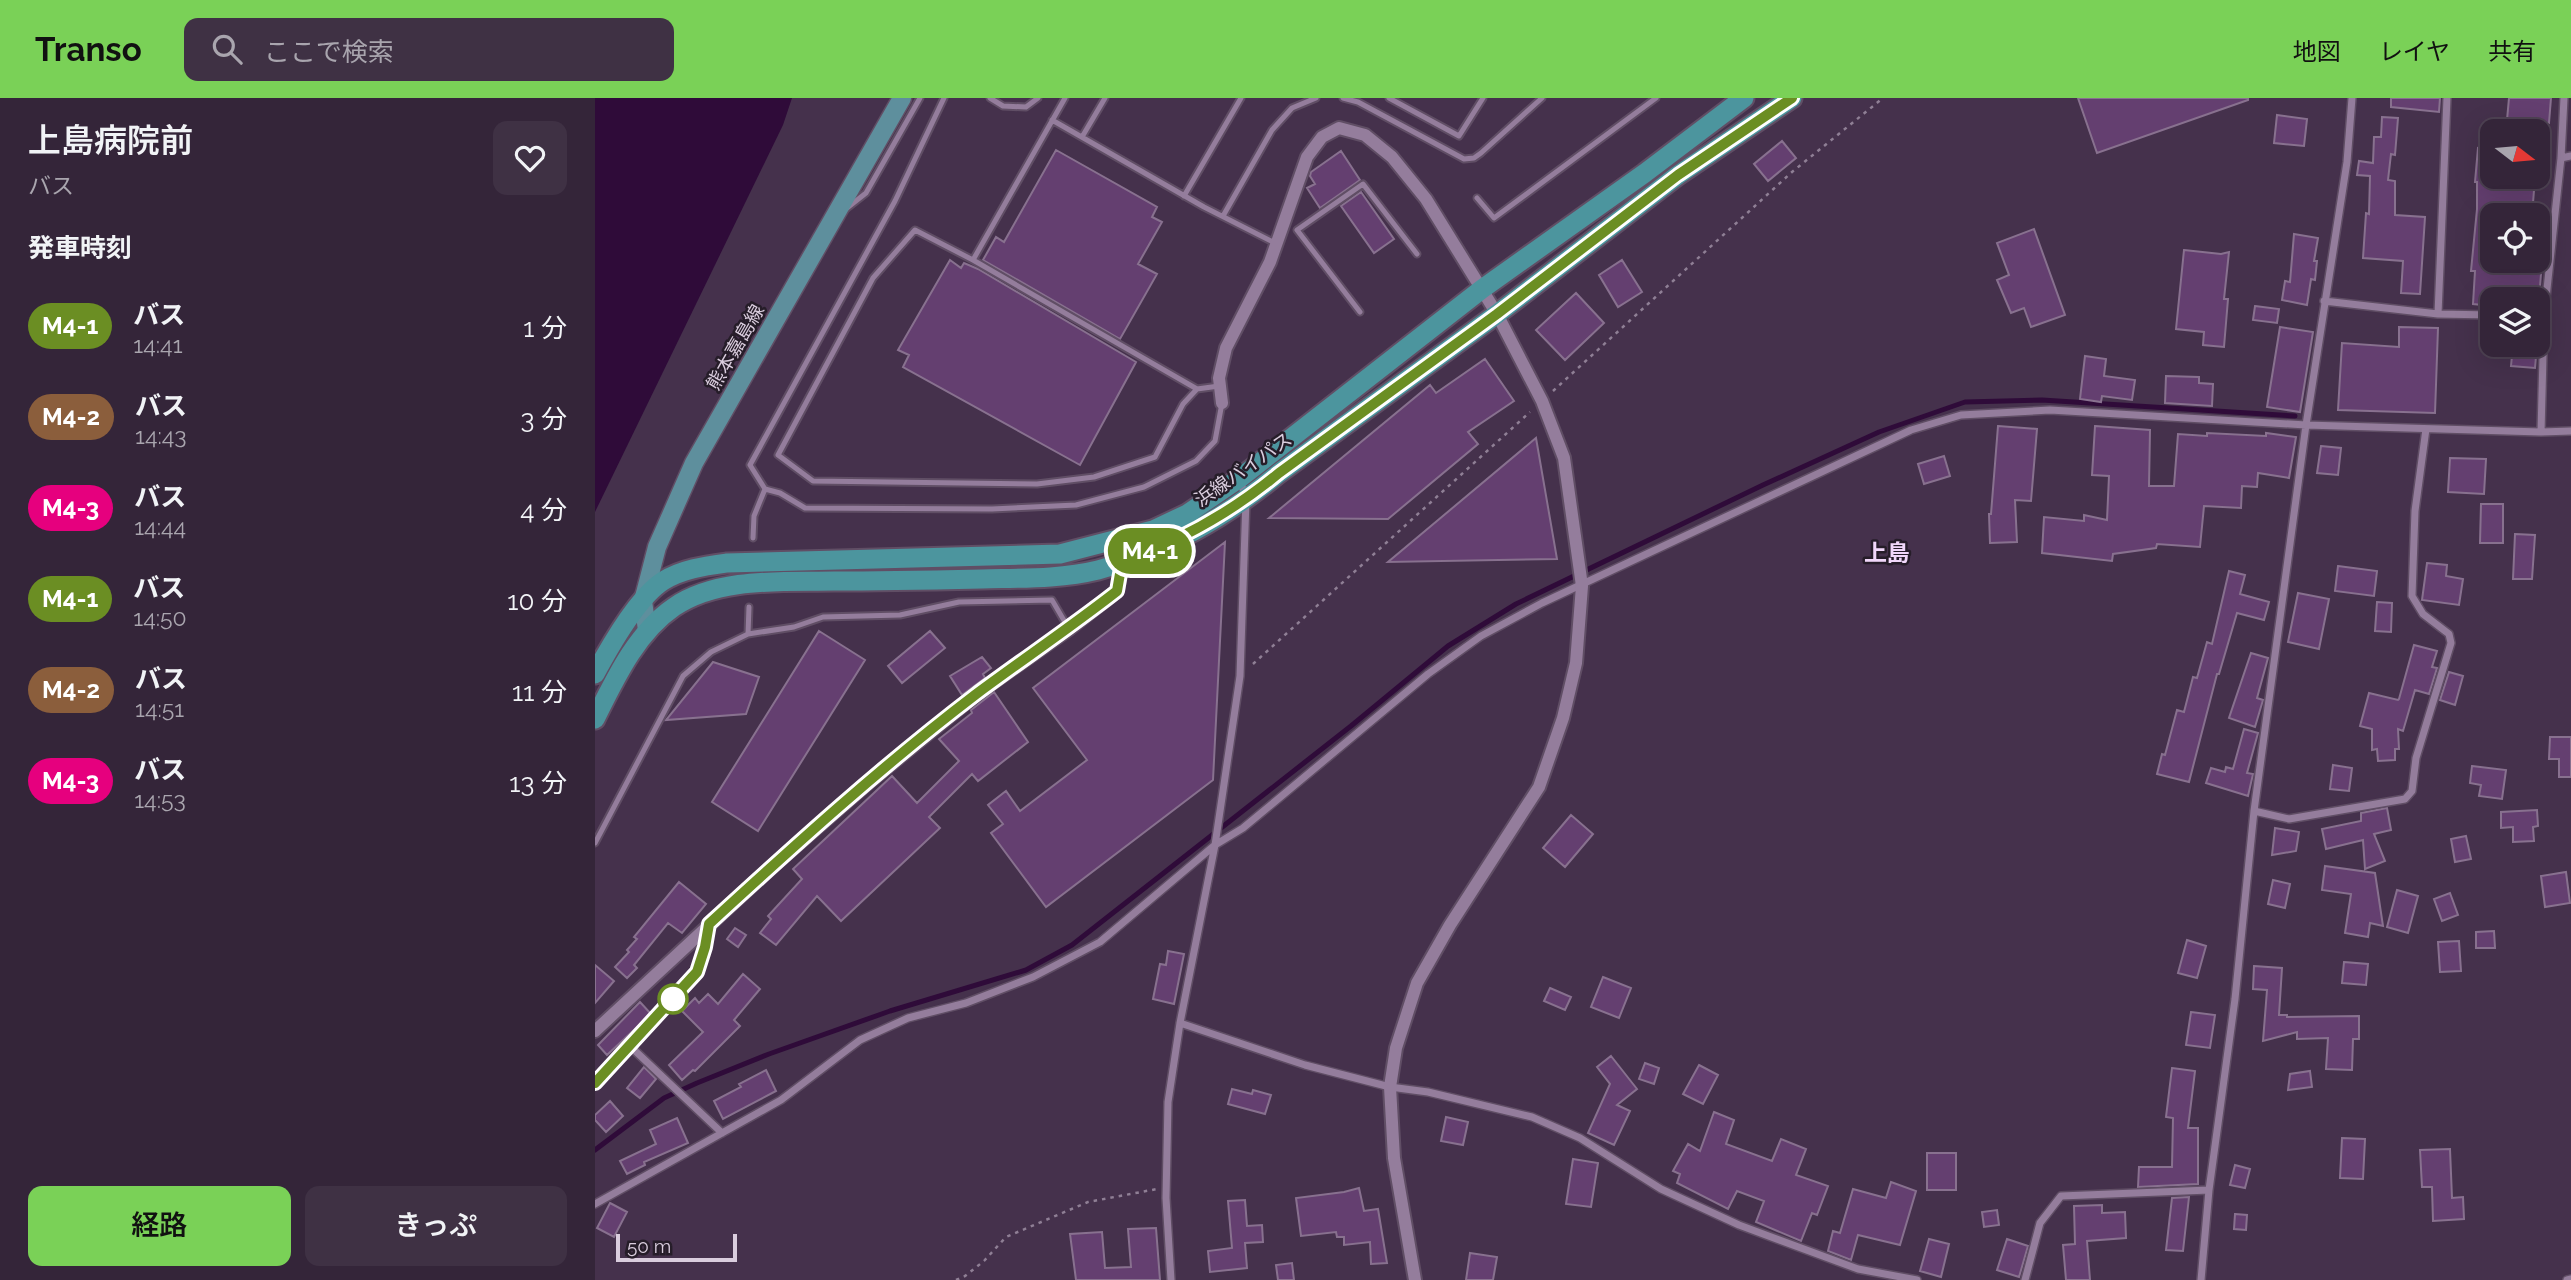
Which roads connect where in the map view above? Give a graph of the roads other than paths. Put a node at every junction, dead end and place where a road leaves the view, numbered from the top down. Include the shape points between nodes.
1 (902, 98) edge
2 (920, 98) edge
3 (944, 98) edge
4 (990, 98) edge
5 (1038, 98) edge
6 (1065, 98) edge
7 (1105, 98) edge
8 (1241, 98) edge
9 (1316, 98) edge
10 (1343, 98) edge
11 (1389, 98) edge
12 (1483, 98) edge
13 (1542, 98) edge
14 (1656, 98) edge
15 (1744, 98) edge
16 (1792, 98) edge
17 (2351, 98) edge
18 (2447, 98) edge
19 (2564, 98) edge
20 (1052, 120) junction
21 (1082, 137) junction
22 (2571, 156) edge
23 (2561, 158) junction
24 (1184, 196) junction
25 (1477, 198) dead end
26 (1223, 216) junction
27 (831, 221) junction
28 (1283, 226) junction
29 (1297, 230) junction
30 (1278, 245) junction
31 (1417, 254) dead end
32 (973, 260) junction
33 (2545, 287) edge
34 (1482, 289) junction
35 (2324, 301) junction
36 (1360, 312) dead end
37 (1497, 314) junction
38 (2438, 314) junction
39 (2480, 315) edge
40 (2541, 357) edge
41 (1219, 386) junction
42 (1197, 389) junction
43 (1221, 402) joint
44 (2306, 425) junction
45 (2426, 429) junction
46 (2571, 431) edge
47 (2541, 432) junction
48 (1240, 478) junction
49 (765, 489) junction
50 (1246, 500) junction
51 (753, 538) dead end
52 (1115, 542) junction
53 (1122, 562) junction
54 (1582, 586) junction
55 (643, 601) junction
56 (749, 607) dead end
57 (1069, 629) junction
58 (647, 630) junction
59 (748, 634) junction
60 (595, 674) edge
61 (595, 719) edge
62 (2254, 811) junction
63 (595, 843) edge
64 (1215, 845) junction
65 (709, 924) junction
66 (1180, 1023) junction
67 (595, 1031) edge
68 (630, 1046) junction
69 (595, 1083) edge
70 (1390, 1087) junction
71 (722, 1133) junction
72 (2209, 1190) junction
73 (595, 1204) edge
74 (1171, 1280) edge
75 (1415, 1280) edge
76 (1917, 1280) edge
77 (2025, 1280) edge
78 (2201, 1280) edge

1 - 27 main road, 熊本嘉島線
2 - 27 lane via 866,193
3 - 49 lane via 895,201 750,465
4 - 5 lane via 1003,106 1026,107
6 - 20 lane
7 - 21 lane
8 - 24 lane
9 - 26 lane via 1292,108 1272,130
10 - 13 lane via 1464,159 1481,153
11 - 12 lane via 1459,136
14 - 25 lane via 1494,218
15 - 34 highway, 浜線バイパス
16 - 37 highway, 浜線バイパス via 1667,183
17 - 35 street via 2347,162
18 - 38 street
19 - 23 street
20 - 21 lane
20 - 32 lane
21 - 24 lane
22 - 23 street
23 - 33 street
24 - 26 lane
26 - 30 lane
27 - 55 main road, 熊本嘉島線 via 694,463 657,547
28 - 29 lane
28 - 30 street
28 - 34 street via 1307,157 1322,137 1339,128 1365,135 1392,157 1426,200
29 - 31 lane via 1363,184
29 - 36 lane
30 - 41 street via 1226,348
32 - 42 lane
32 - 42 lane via 915,230 873,278 778,455 813,481 1037,484 1094,477 1155,457 1183,404
34 - 37 street
34 - 48 highway, 浜線バイパス
35 - 38 street
35 - 44 street
37 - 50 highway, 浜線バイパス
37 - 54 street via 1542,401 1564,458
38 - 39 street
40 - 47 street
41 - 42 lane
41 - 43 street
43 - 49 lane via 1215,441 1196,461 1145,487 1076,505 805,508
44 - 45 street
44 - 54 street via 2050,410 1961,415 1910,430
44 - 62 street
45 - 47 street
45 - 62 street via 2415,511 2412,596 2423,614 2449,634 2451,643 2416,758 2412,791 2405,799 2289,819
46 - 47 street
48 - 50 street
48 - 52 highway, 浜線バイパス via 1187,514
49 - 51 lane via 754,516
50 - 53 highway, 浜線バイパス via 1157,549
50 - 64 street via 1240,676
52 - 53 street
52 - 55 highway, 浜線バイパス via 1060,554 1015,557 727,563 696,567 663,581
53 - 57 street via 1117,591
53 - 58 highway, 浜線バイパス via 1048,577 773,582 724,588 674,607
54 - 64 street via 1481,636 1428,674 1243,828
54 - 70 street via 1576,663 1539,787 1417,982 1396,1048
55 - 58 main road, 熊本嘉島線
55 - 60 highway, 浜線バイパス
56 - 59 lane
57 - 59 lane via 1052,600 958,603 900,615 823,617
57 - 65 street via 975,695 870,780
58 - 61 highway, 浜線バイパス
59 - 63 lane via 711,652 683,676
62 - 72 street
64 - 66 street
64 - 71 street via 1100,942 1033,977 966,1003 908,1018 860,1040 781,1100
65 - 67 street
65 - 68 street via 697,972
66 - 70 street via 1305,1065
66 - 74 street via 1168,1102
68 - 69 street
68 - 71 street
70 - 75 street via 1394,1158
70 - 76 street via 1532,1117 1580,1138 1661,1189 1739,1225 1858,1269
71 - 73 street
72 - 77 street via 2061,1196 2040,1223
72 - 78 street

